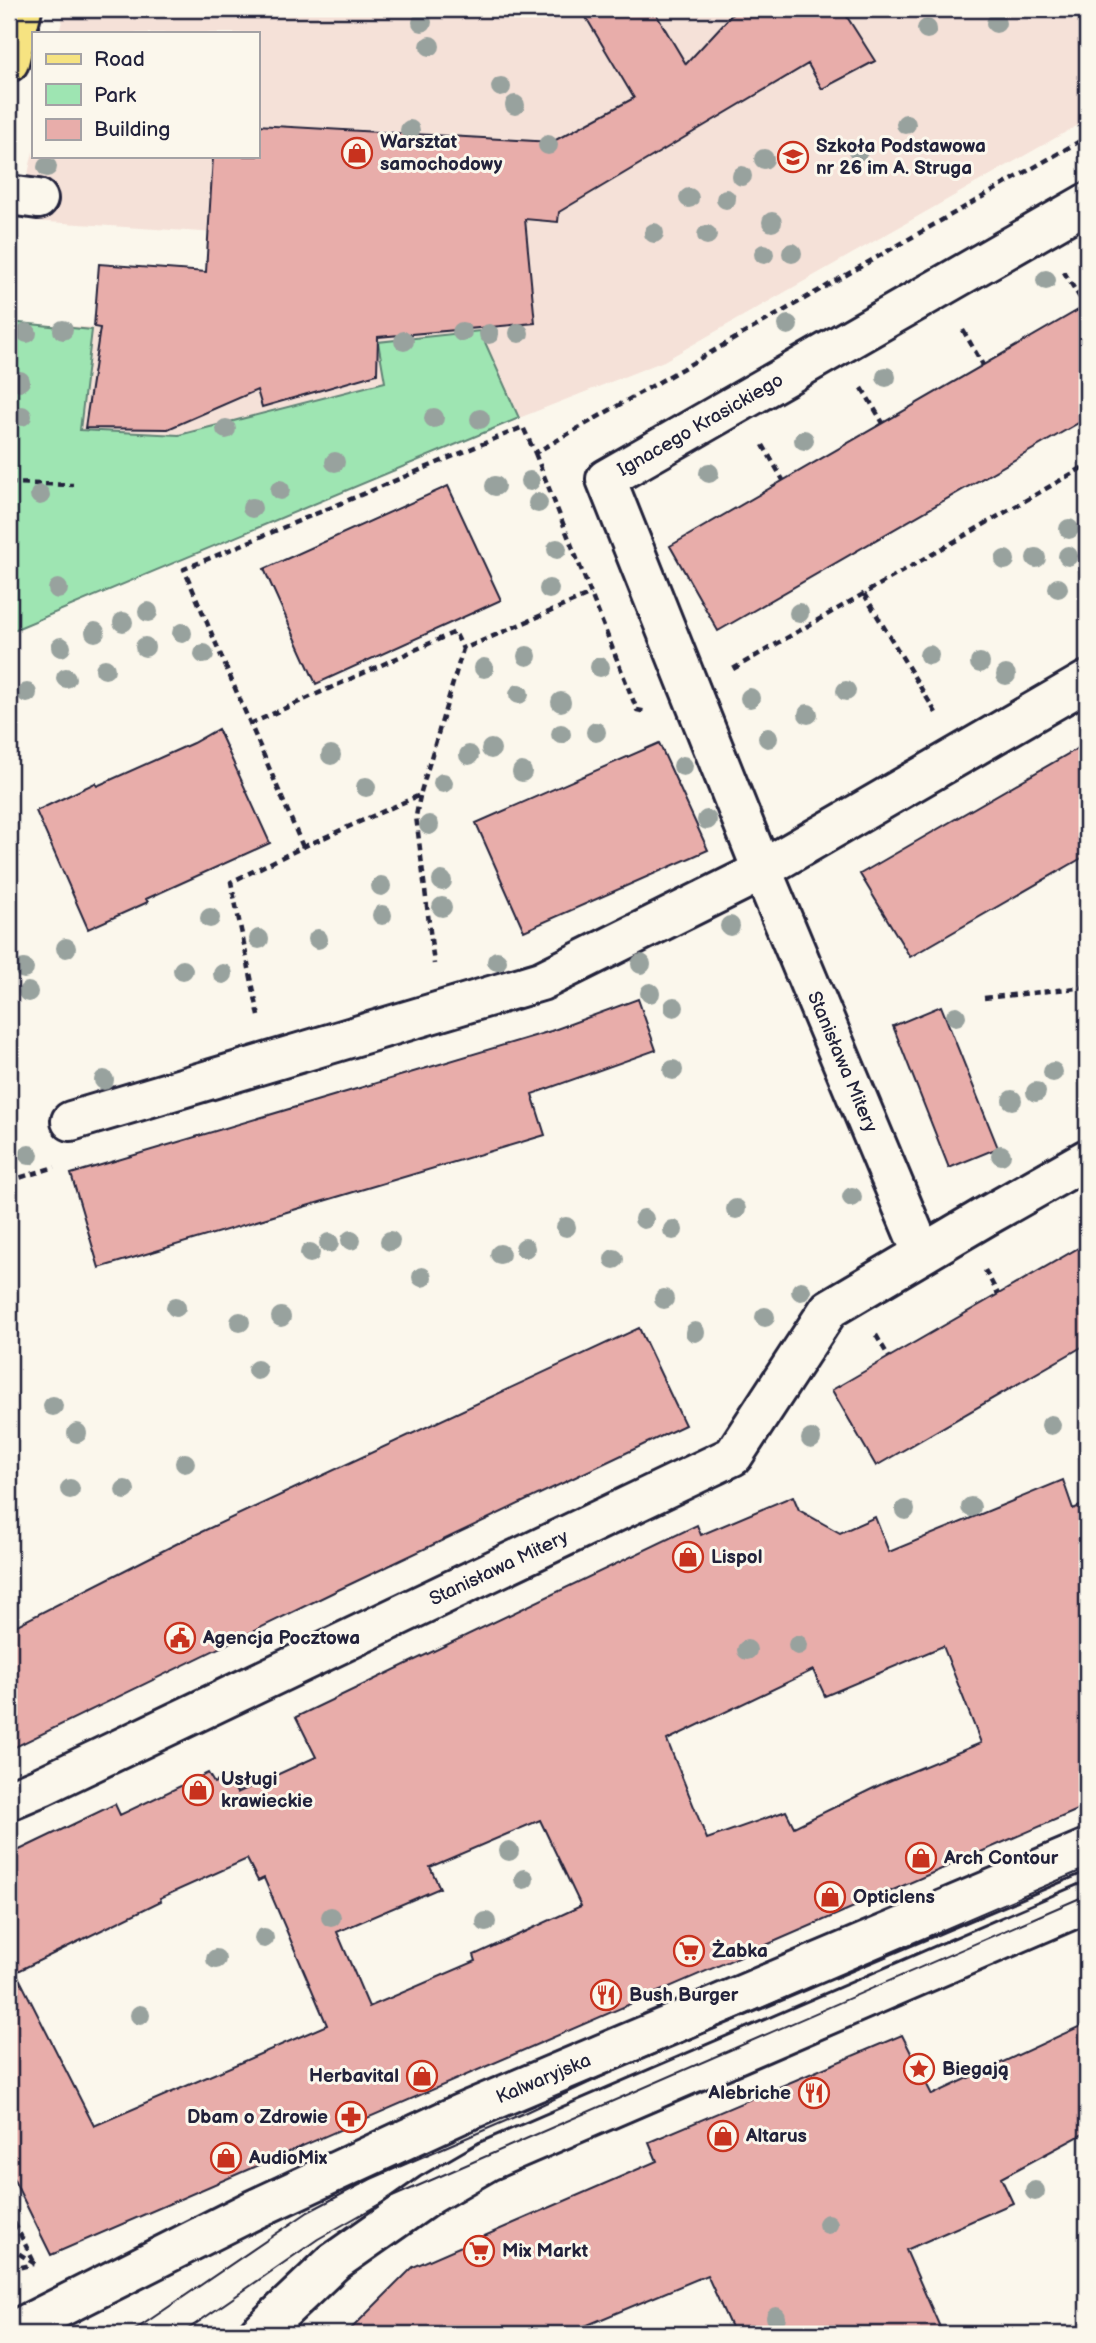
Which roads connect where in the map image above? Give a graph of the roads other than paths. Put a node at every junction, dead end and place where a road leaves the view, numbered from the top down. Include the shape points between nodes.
1 (23, 9) edge
2 (9, 61) edge
3 (1087, 203) edge
4 (1087, 681) edge
5 (762, 870) junction
6 (71, 1121) dead end
7 (1087, 1159) edge
8 (922, 1253) junction
9 (9, 1800) edge
10 (1087, 1849) edge
11 (1087, 1903) edge
12 (9, 2333) edge
13 (258, 2334) edge

1 - 2 main road
3 - 5 street, Ignacego Krasickiego via 606,479
4 - 5 street
5 - 6 street via 541,981
5 - 8 street, Stanisława Mitery
7 - 8 street, Stanisława Mitery
8 - 9 street, Stanisława Mitery via 829,1309 733,1456
10 - 12 street, Kalwaryjska via 460,2114 256,2209
11 - 13 street via 488,2161 431,2194 334,2262

